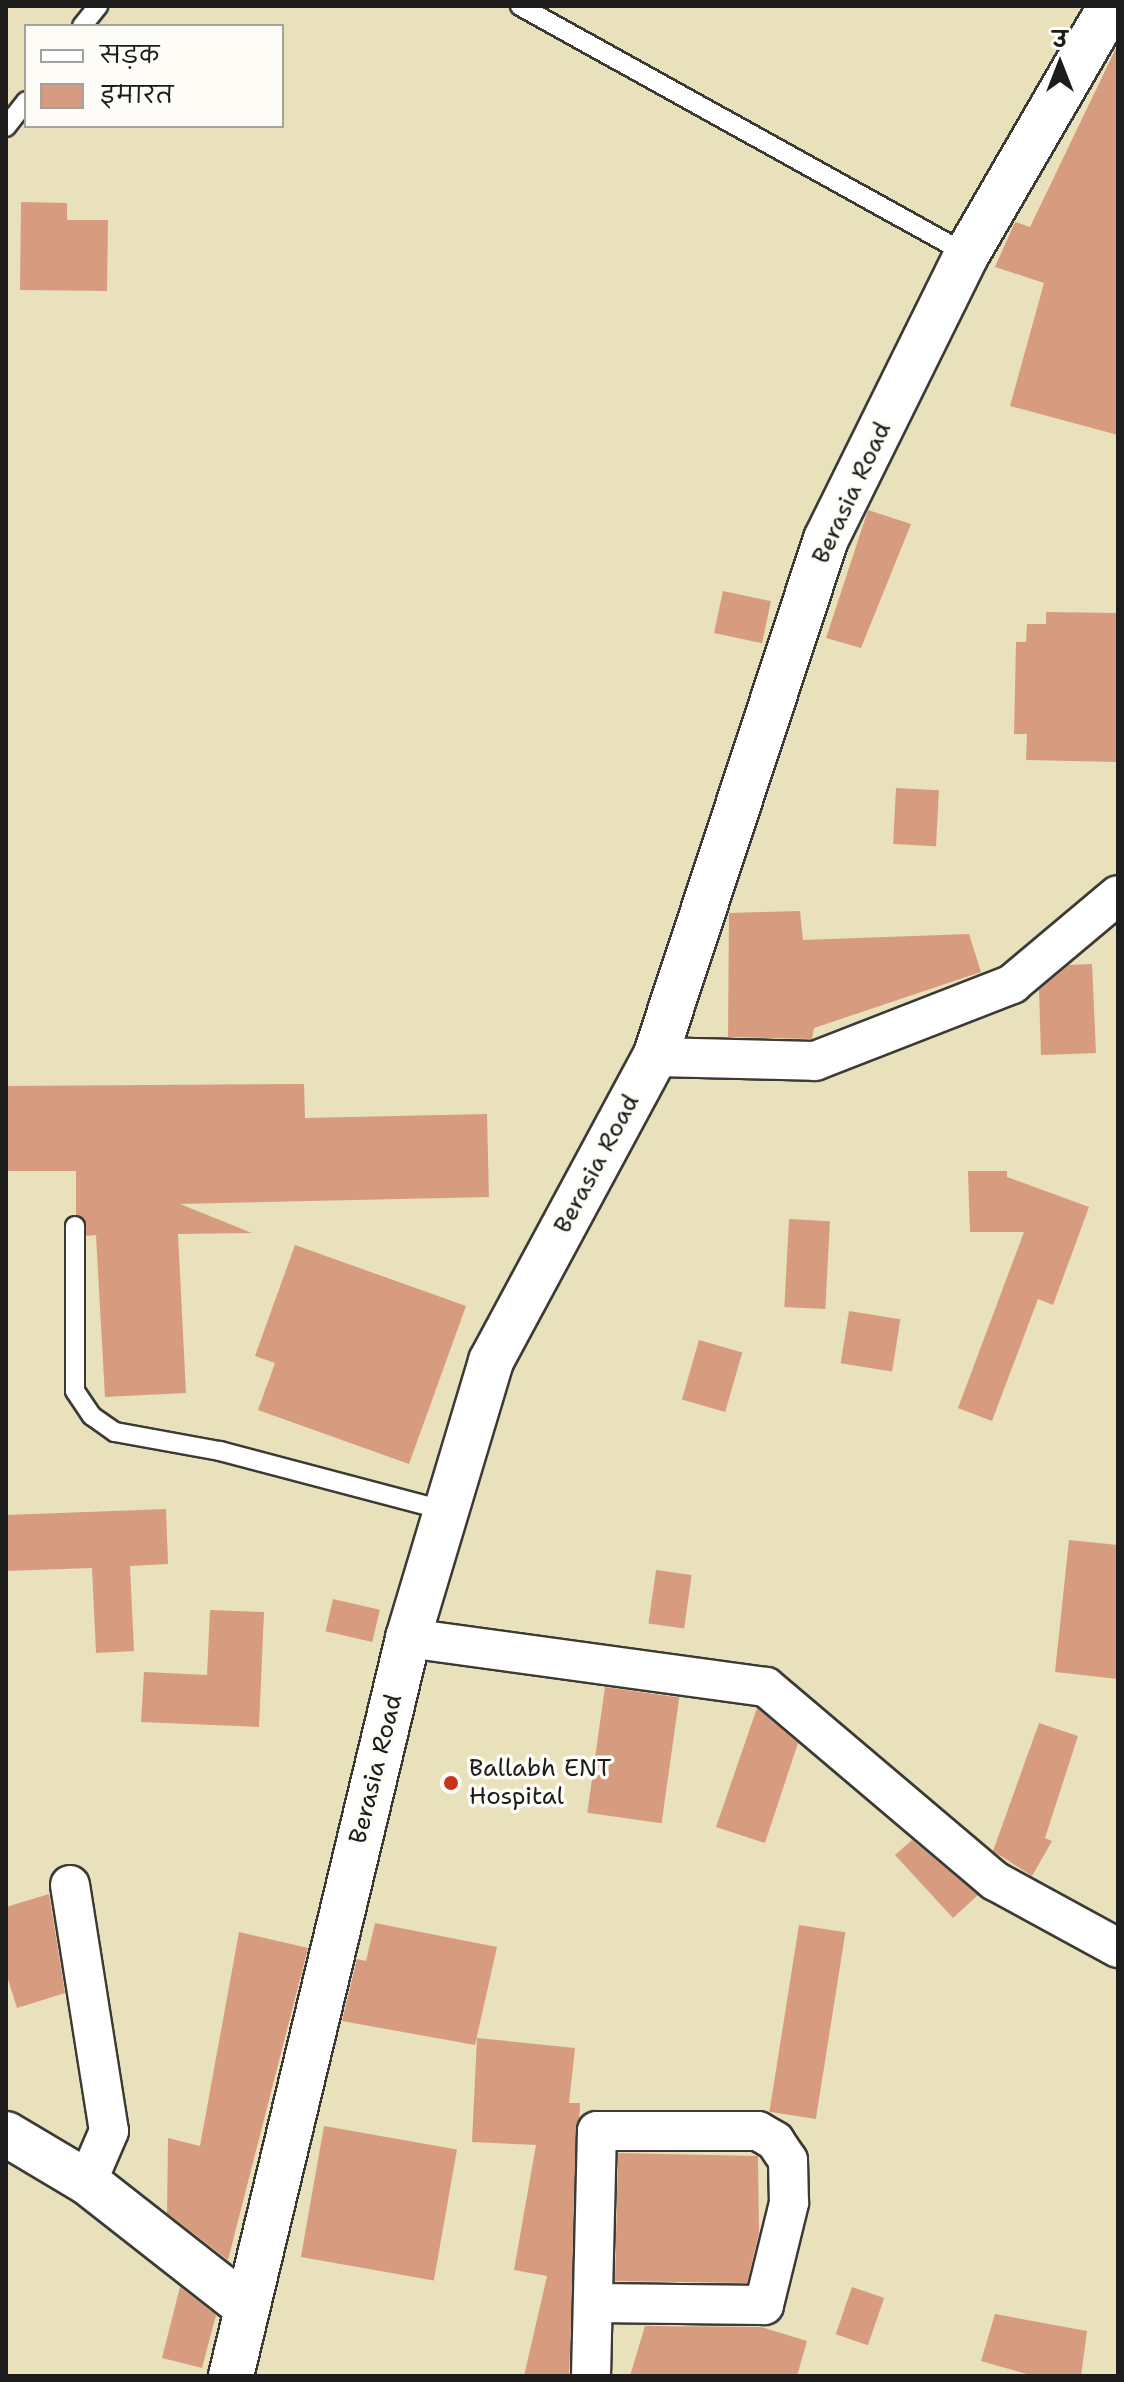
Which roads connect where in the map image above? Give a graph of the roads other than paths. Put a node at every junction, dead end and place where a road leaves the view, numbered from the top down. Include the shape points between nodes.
1 (98, 6) edge
2 (520, 6) edge
3 (1111, 6) edge
4 (84, 24) edge
5 (24, 104) edge
6 (6, 127) edge
7 (967, 254) junction
8 (1118, 895) edge
9 (655, 1057) junction
10 (75, 1226) dead end
11 (447, 1511) junction
12 (408, 1638) junction
13 (70, 1885) dead end
14 (1118, 1948) edge
15 (6, 2134) edge
16 (87, 2182) junction
17 (595, 2303) junction
18 (244, 2305) junction
19 (231, 2376) edge
20 (591, 2376) edge

1 - 4 lane
2 - 7 lane
3 - 7 street, Berasia Road
5 - 6 lane
7 - 9 street, Berasia Road via 826,539
8 - 9 street via 1012,984 815,1061
9 - 11 street, Berasia Road via 491,1361
10 - 11 lane via 75,1391 92,1416 115,1432 220,1451
11 - 12 street, Berasia Road
12 - 14 street via 766,1687 995,1881
12 - 18 street, Berasia Road
13 - 16 street via 109,2131
15 - 16 street
16 - 18 street
17 - 17 street via 597,2131 758,2131 775,2141 788,2160 789,2203 764,2305
17 - 20 street
18 - 19 street, Berasia Road

